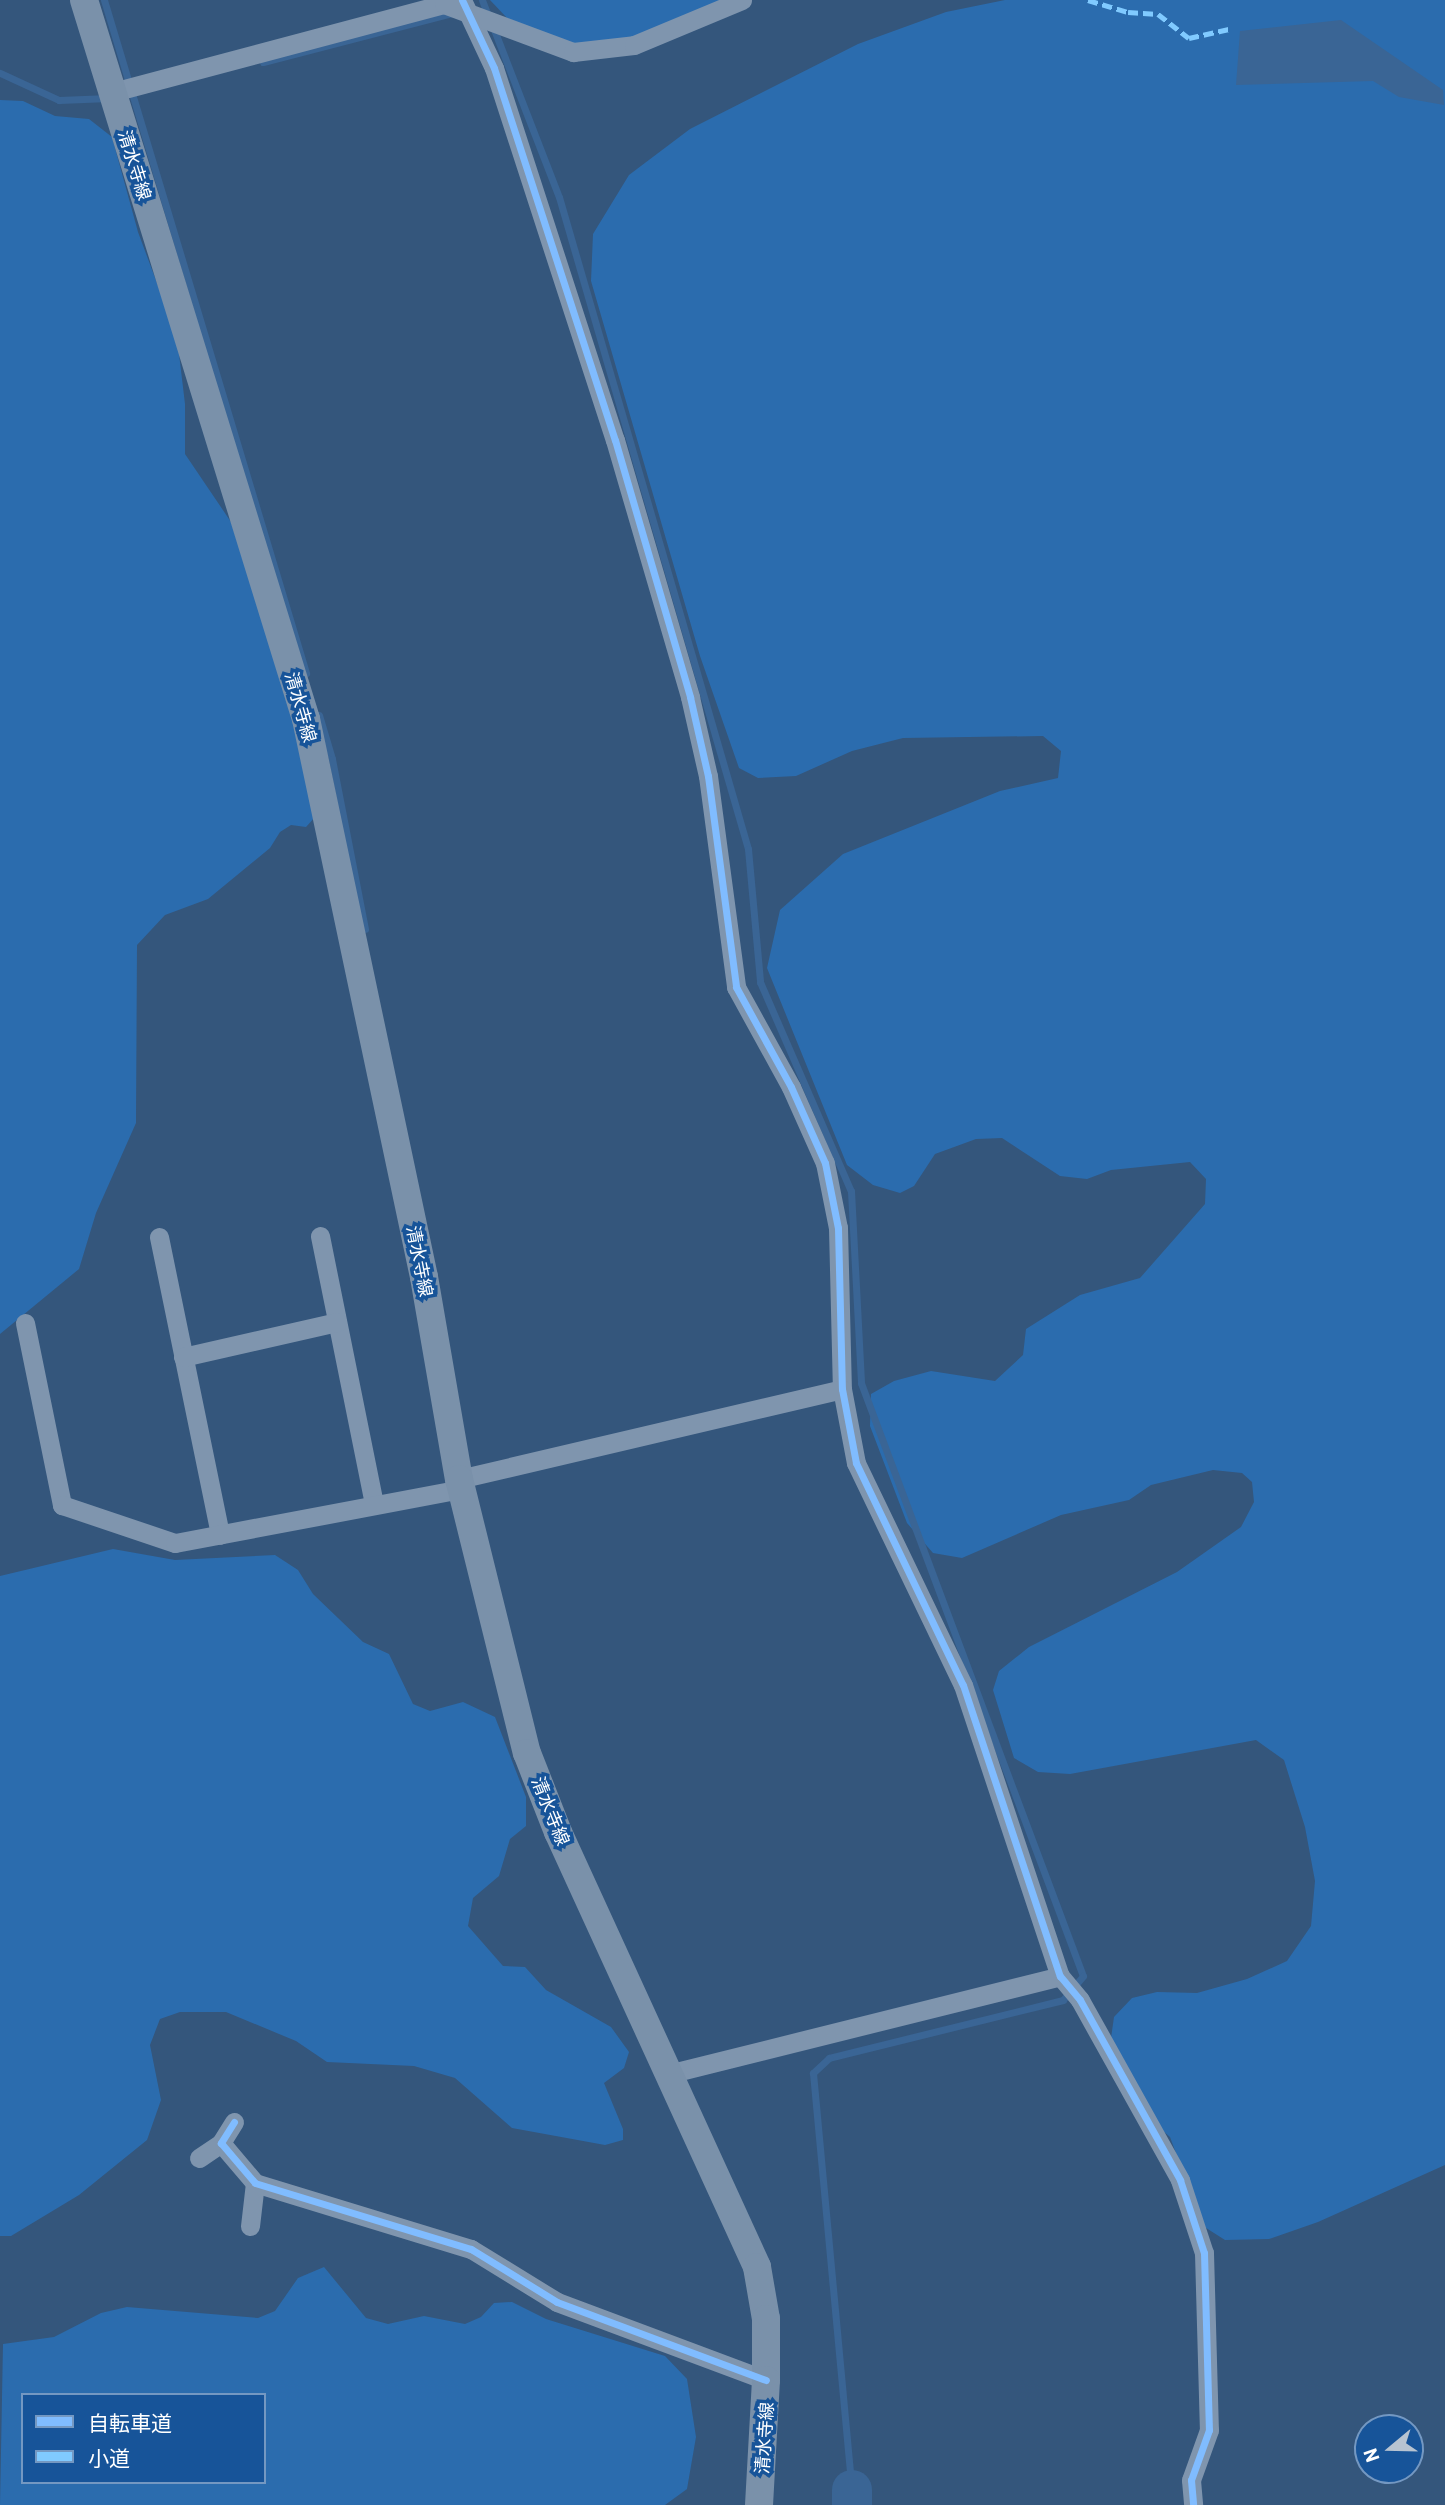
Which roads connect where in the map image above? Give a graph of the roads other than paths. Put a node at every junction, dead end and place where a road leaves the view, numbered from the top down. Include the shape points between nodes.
1 (84, 0) edge
2 (742, 0) edge
3 (466, 9) edge
4 (113, 92) junction
5 (320, 1236) dead end
6 (159, 1237) dead end
7 (337, 1322) junction
8 (25, 1323) dead end
9 (183, 1357) junction
10 (842, 1389) junction
11 (460, 1484) junction
12 (374, 1505) junction
13 (220, 1535) junction
14 (1060, 1976) junction
15 (672, 2073) junction
16 (234, 2122) dead end
17 (221, 2143) junction
18 (199, 2158) dead end
19 (255, 2183) junction
20 (250, 2226) dead end
21 (766, 2380) junction
22 (759, 2505) edge
23 (1193, 2505) edge

1 - 4 main road, 清水寺線
2 - 3 street via 634,45 573,52
3 - 4 street via 444,4
3 - 10 street via 494,68 611,426 690,697 708,776 736,987 791,1087 825,1163 838,1228
4 - 11 main road, 清水寺線 via 306,719 407,1196
5 - 7 street
6 - 9 street
7 - 9 street
7 - 12 street
8 - 13 street via 62,1506 175,1543
9 - 13 street
10 - 11 street
10 - 14 street via 856,1463 962,1685
11 - 12 street
11 - 15 main road, 清水寺線 via 527,1753 558,1832
12 - 13 street
14 - 15 street
14 - 23 street via 1080,2000 1180,2180 1204,2253 1209,2430 1191,2480
15 - 21 main road, 清水寺線 via 757,2267 766,2319
16 - 17 street
17 - 18 street
17 - 19 street
19 - 20 street
19 - 21 street via 471,2249 557,2302
21 - 22 main road, 清水寺線

